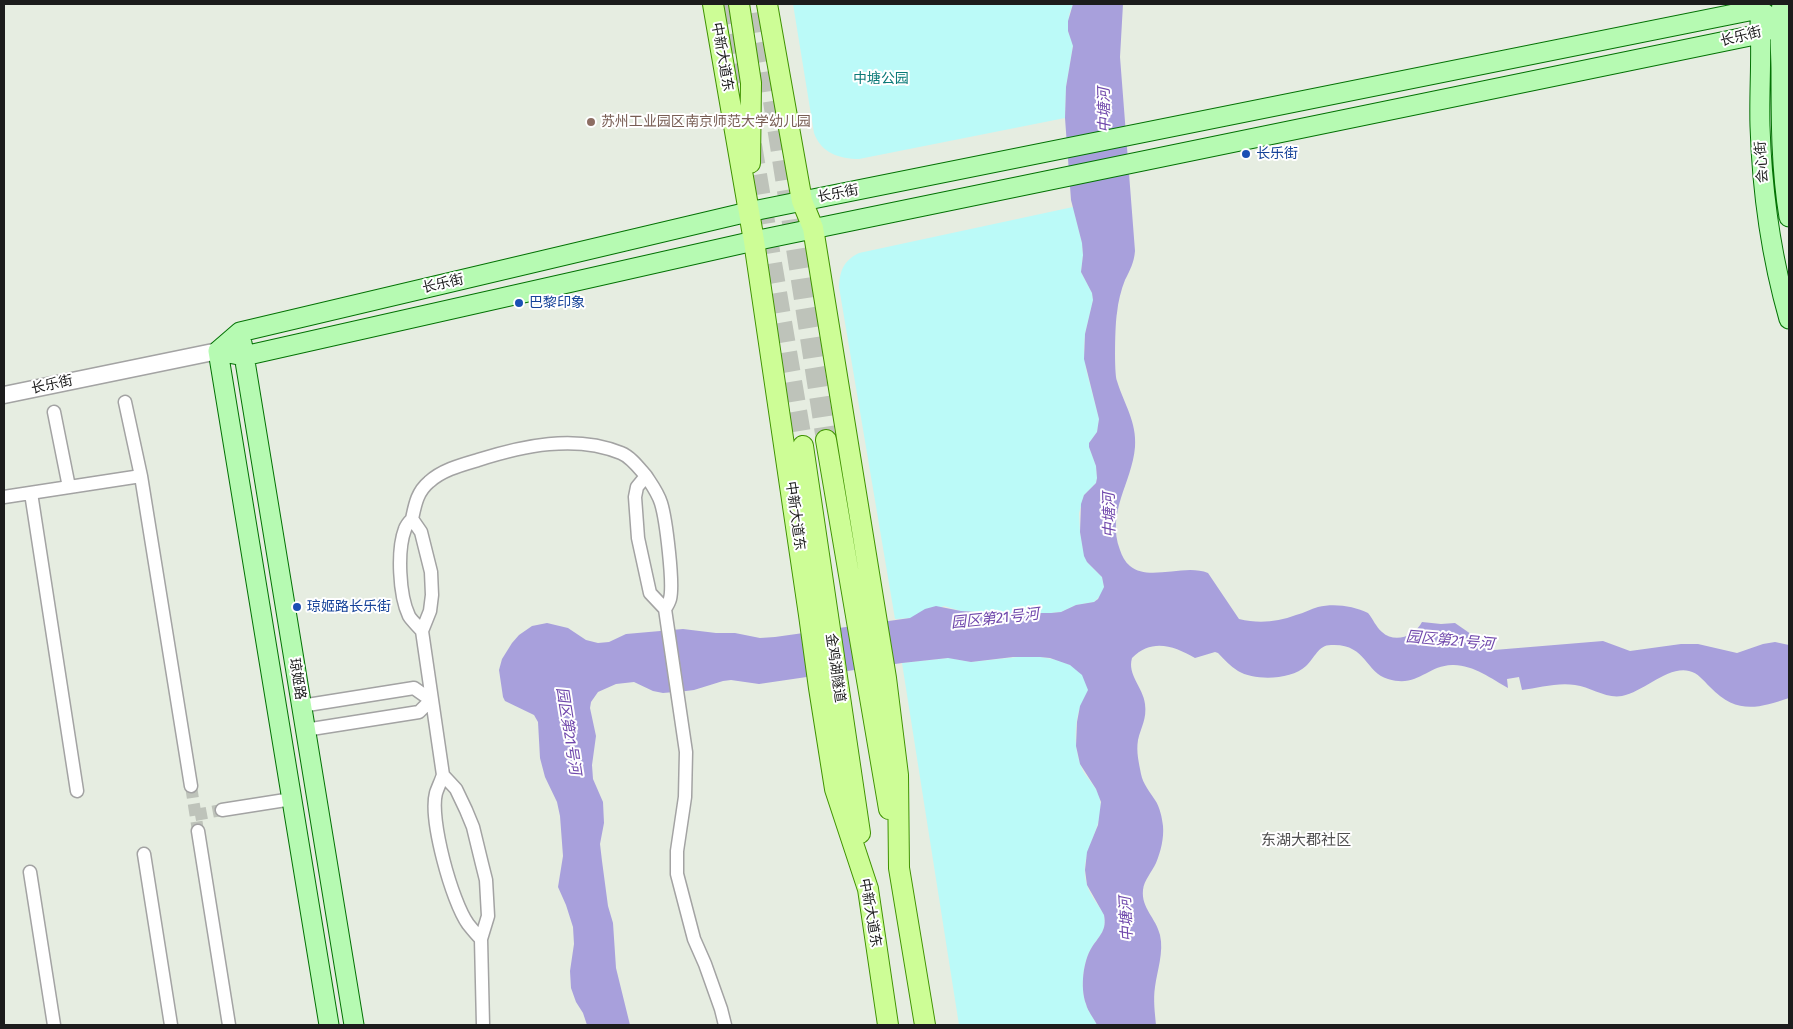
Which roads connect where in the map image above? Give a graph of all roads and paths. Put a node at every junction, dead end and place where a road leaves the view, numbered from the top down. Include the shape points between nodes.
1 (713, 4) edge
2 (739, 4) edge
3 (767, 4) edge
4 (1782, 4) edge
5 (1759, 6) edge
6 (1779, 24) junction
7 (1760, 34) junction
8 (802, 201) junction
9 (748, 212) junction
10 (1789, 217) edge
11 (813, 228) junction
12 (754, 240) junction
13 (1789, 319) edge
14 (240, 332) junction
15 (218, 351) junction
16 (244, 356) junction
17 (4, 396) edge
18 (126, 402) dead end
19 (54, 412) dead end
20 (826, 440) tunnel mouth
21 (803, 446) tunnel mouth
22 (141, 476) junction
23 (646, 476) junction
24 (68, 487) junction
25 (31, 493) junction
26 (4, 497) edge
27 (412, 519) junction
28 (665, 610) junction
29 (422, 630) junction
30 (431, 700) junction
31 (302, 706) junction
32 (305, 730) junction
33 (443, 775) junction
34 (191, 786) tunnel mouth
35 (77, 791) dead end
36 (292, 799) junction
37 (222, 810) tunnel mouth
38 (198, 831) tunnel mouth
39 (144, 854) dead end
40 (899, 868) junction
41 (30, 872) dead end
42 (868, 889) junction
43 (481, 939) junction
44 (54, 1025) edge
45 (171, 1025) edge
46 (229, 1025) edge
47 (329, 1025) edge
48 (354, 1025) edge
49 (483, 1025) edge
50 (725, 1025) edge
51 (888, 1025) edge
52 (925, 1025) edge

1 - 9 main road, 中新大道东
2 - 9 main road via 751,83
3 - 8 main road
4 - 6 main road, 会心街
5 - 6 main road, 长乐街
5 - 7 main road, 会心街
5 - 8 main road, 长乐街
6 - 7 main road, 长乐街
6 - 10 main road, 会心街 via 1782,142
7 - 11 main road, 长乐街
7 - 13 main road, 会心街 via 1760,127 1766,212
8 - 9 main road, 长乐街
8 - 11 main road
9 - 12 main road, 中新大道东
9 - 14 main road, 长乐街
11 - 12 main road, 长乐街
11 - 40 main road via 886,678 898,775
12 - 16 main road, 长乐街
12 - 42 main road, 中新大道东 via 835,789
14 - 15 main road, 长乐街
14 - 16 main road, 琼姬路
15 - 16 main road, 长乐街
15 - 17 street, 长乐街
15 - 36 main road, 琼姬路
16 - 31 main road, 琼姬路
18 - 22 street
19 - 24 street
20 - 40 main road, 金鸡湖隧道
21 - 42 main road, 金鸡湖隧道
22 - 24 street
22 - 34 street
23 - 27 street via 622,453 583,444 540,445 491,455 434,478 420,492
23 - 28 street via 656,490 666,527 670,599
23 - 28 street via 637,488 638,538 650,593
24 - 25 street
25 - 26 street
25 - 35 street
27 - 29 street via 421,532 431,572 430,611
27 - 29 street via 405,529 402,546 401,585 410,618
28 - 50 street via 686,752 677,874 694,939
29 - 30 street
30 - 31 street via 414,688
30 - 32 street via 419,712
30 - 33 street
31 - 32 main road, 琼姬路
32 - 48 main road, 琼姬路
33 - 43 street via 456,789 473,827 486,880 488,916
33 - 43 street via 436,794 436,813 446,871 467,923
36 - 37 street
36 - 47 main road, 琼姬路
38 - 46 street
39 - 45 street
40 - 52 main road
41 - 44 street
42 - 51 main road, 中新大道东
43 - 49 street

